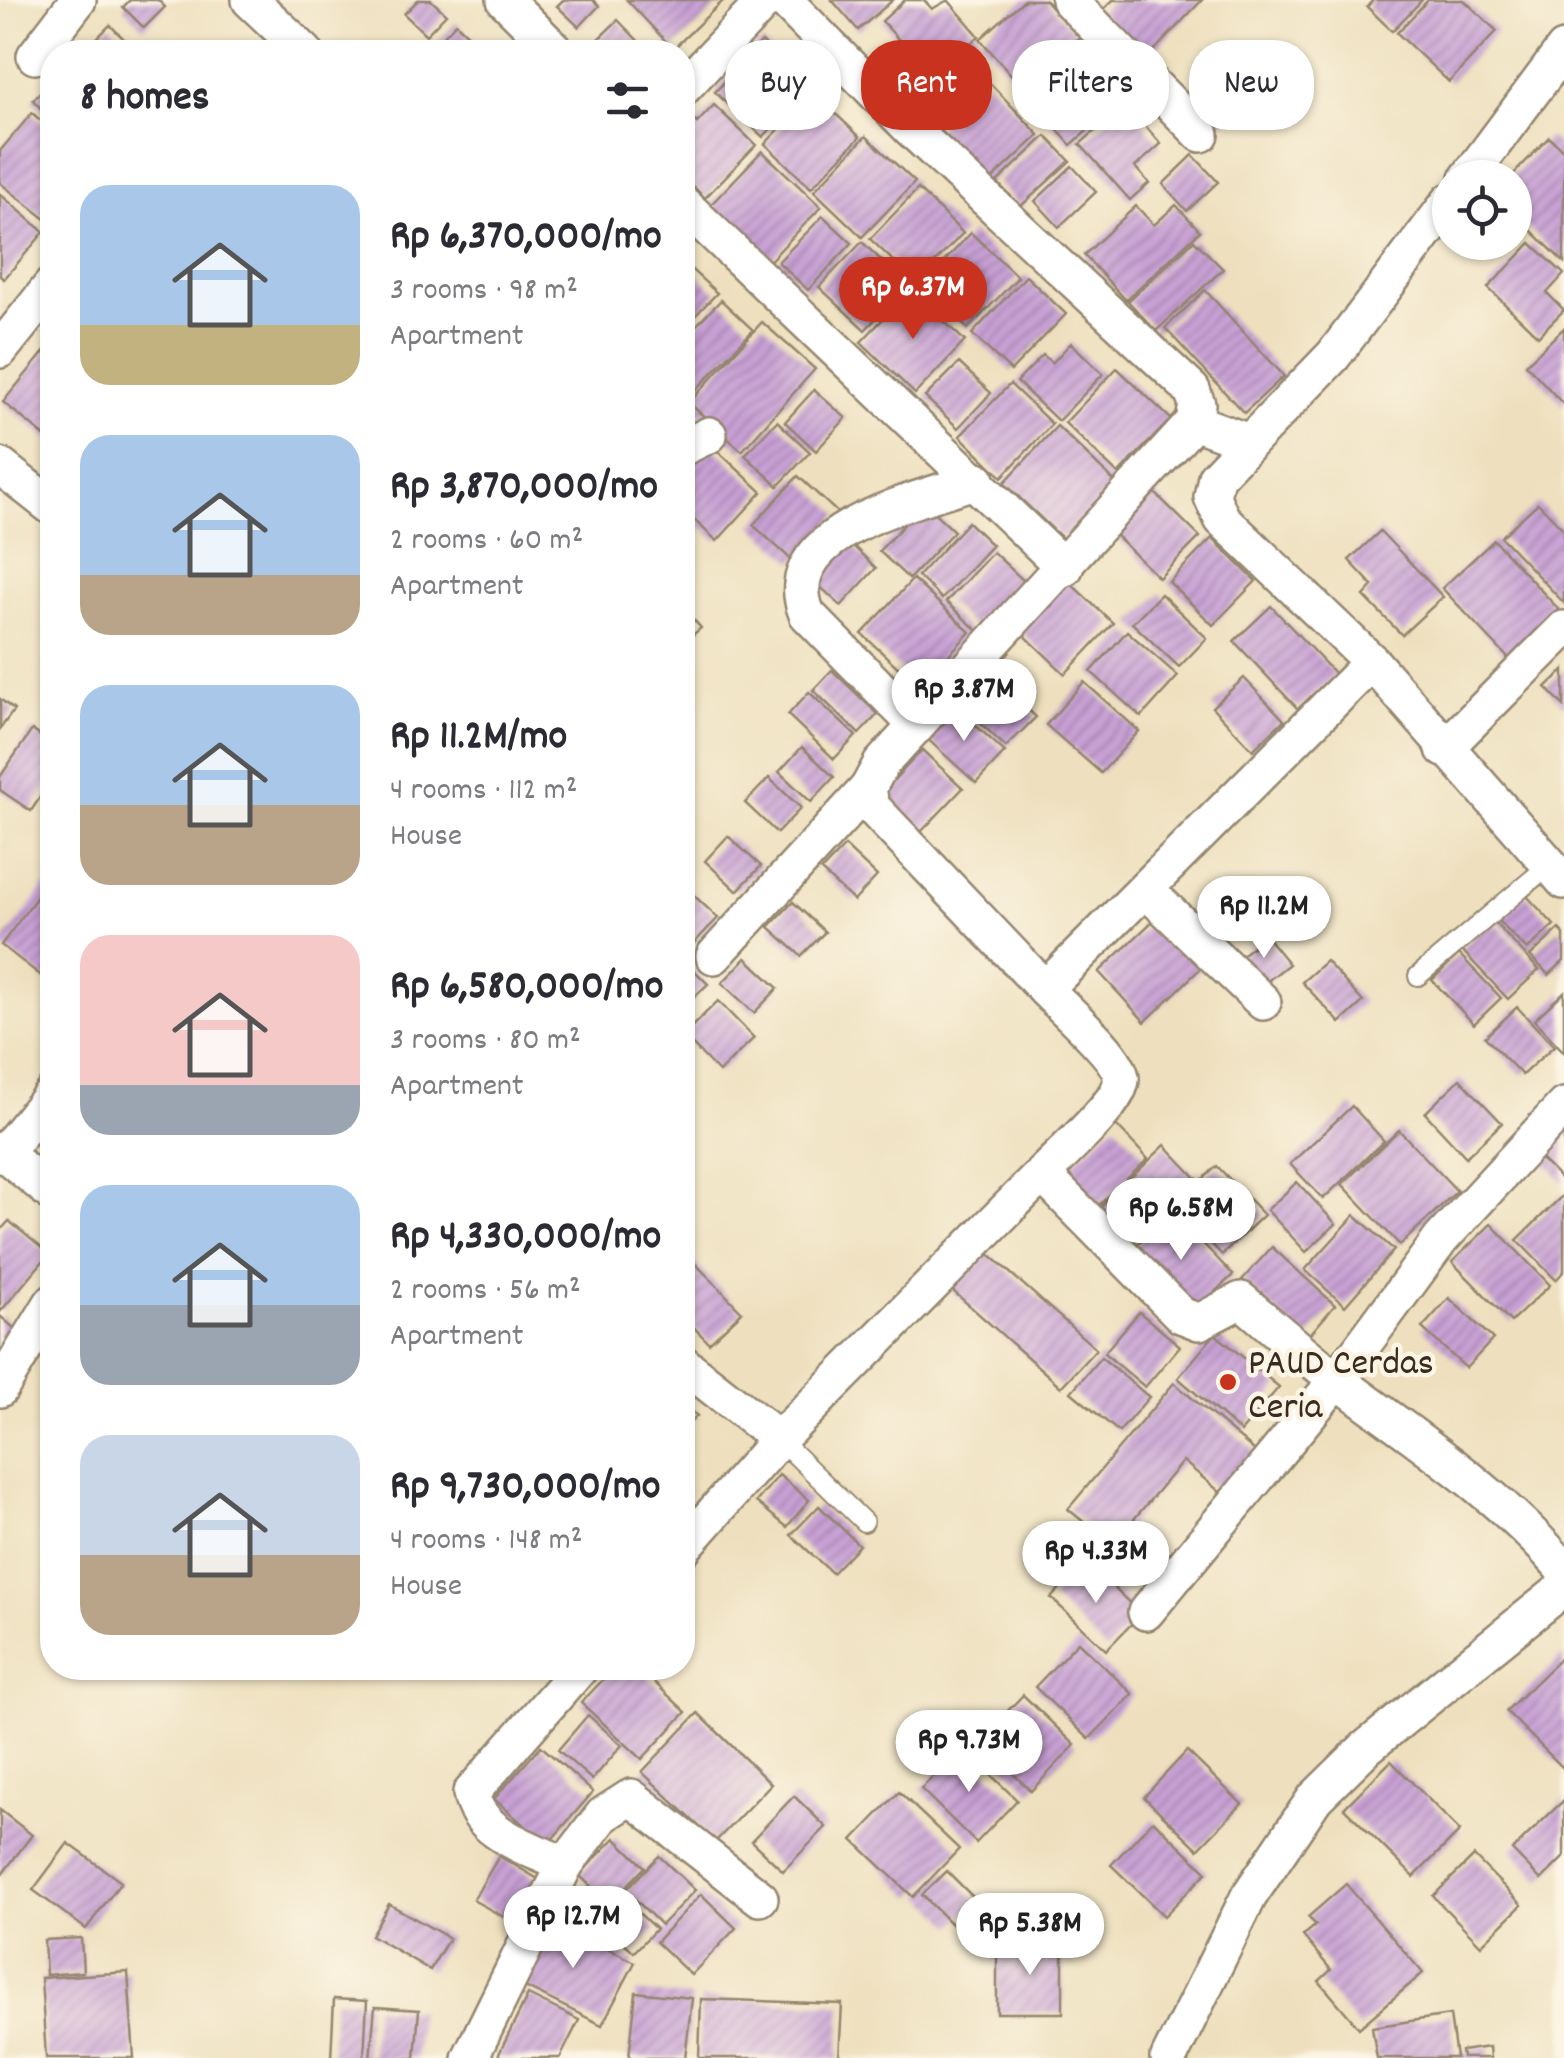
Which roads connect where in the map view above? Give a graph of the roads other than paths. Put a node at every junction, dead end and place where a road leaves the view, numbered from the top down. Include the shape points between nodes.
1 (78, 0) edge
2 (250, 0) edge
3 (505, 0) edge
4 (766, 0) edge
5 (784, 0) edge
6 (1069, 0) edge
7 (47, 40) edge
8 (292, 40) edge
9 (546, 40) edge
10 (40, 49) edge
11 (1564, 49) edge
12 (35, 56) dead end
13 (695, 74) edge
14 (1201, 134) dead end
15 (1481, 160) edge
16 (695, 214) edge
17 (1432, 225) edge
18 (40, 300) edge
19 (0, 350) edge
20 (1194, 422) junction
21 (1246, 441) junction
22 (0, 466) edge
23 (977, 480) junction
24 (40, 498) edge
25 (1065, 568) junction
26 (1564, 629) edge
27 (1372, 662) junction
28 (917, 726) junction
29 (1444, 748) junction
30 (868, 788) junction
31 (1556, 873) edge
32 (1145, 889) junction
33 (714, 956) dead end
34 (1418, 976) dead end
35 (1045, 989) junction
36 (1263, 1002) dead end
37 (1564, 1106) edge
38 (40, 1108) edge
39 (2, 1151) edge
40 (1042, 1174) junction
41 (40, 1182) edge
42 (40, 1323) edge
43 (695, 1373) edge
44 (1337, 1380) junction
45 (0, 1389) edge
46 (779, 1439) junction
47 (864, 1522) dead end
48 (695, 1535) edge
49 (1564, 1569) edge
50 (1564, 1588) edge
51 (1146, 1612) dead end
52 (570, 1680) edge
53 (565, 1865) junction
54 (760, 1898) dead end
55 (470, 2058) edge
56 (1169, 2058) edge

1 - 7 street
2 - 8 street
3 - 9 street
4 - 13 street
5 - 20 street via 910,128 1192,390 1198,404
6 - 14 street
10 - 12 street
11 - 15 street
16 - 23 street
17 - 21 street via 1334,356
18 - 19 street
20 - 21 street
20 - 25 street
21 - 27 street via 1216,477 1212,497 1222,519
22 - 24 street
23 - 25 street
23 - 28 street via 842,529 801,575 807,614
25 - 28 street
26 - 29 street
27 - 29 street
27 - 32 street
28 - 30 street
29 - 31 street
30 - 33 street
30 - 35 street via 871,806
31 - 34 lane
32 - 35 street
32 - 36 street
35 - 40 street via 1115,1062 1121,1078 1116,1096
37 - 44 street via 1440,1239
38 - 39 street
39 - 41 street
40 - 44 street via 1180,1315 1198,1322 1241,1300
40 - 46 street
42 - 45 street
43 - 46 street
44 - 49 street via 1479,1484
44 - 51 street
46 - 47 lane
46 - 48 street
50 - 56 street via 1366,1748 1315,1798 1250,1896
52 - 53 street via 471,1793 484,1824
53 - 54 street via 603,1815 631,1797
53 - 55 street

